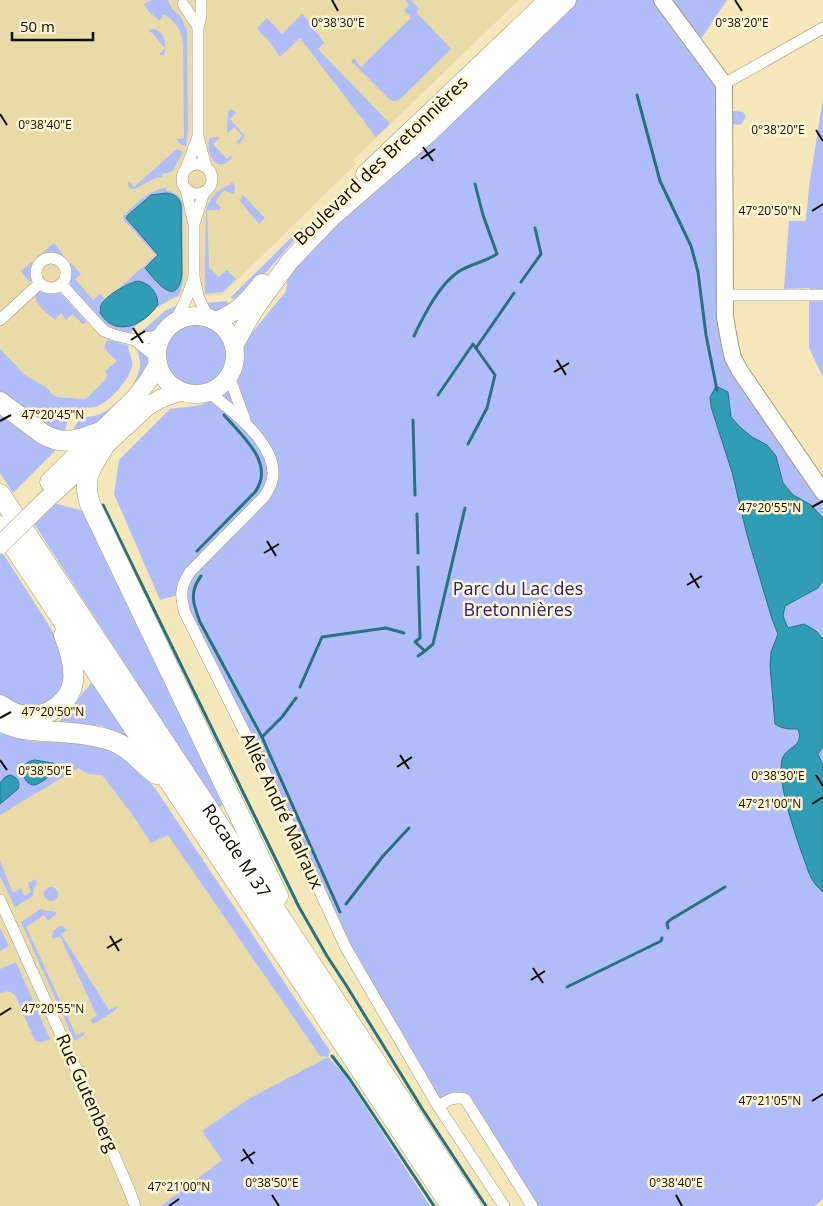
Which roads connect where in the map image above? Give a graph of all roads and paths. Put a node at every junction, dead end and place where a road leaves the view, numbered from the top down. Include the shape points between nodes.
1 (548, 0) edge
2 (567, 0) edge
3 (662, 0) edge
4 (202, 1) edge
5 (181, 2) edge
6 (198, 27) junction
7 (823, 28) edge
8 (724, 84) junction
9 (198, 138) junction
10 (206, 167) junction
11 (186, 169) junction
12 (186, 189) junction
13 (204, 192) junction
14 (194, 225) junction
15 (194, 277) junction
16 (40, 283) junction
17 (61, 284) junction
18 (725, 295) junction
19 (823, 295) edge
20 (212, 319) junction
21 (0, 320) edge
22 (175, 322) junction
23 (162, 335) junction
24 (135, 340) junction
25 (234, 346) junction
26 (158, 361) junction
27 (229, 376) junction
28 (181, 391) junction
29 (208, 392) junction
30 (0, 402) edge
31 (245, 422) junction
32 (102, 440) junction
33 (823, 492) edge
34 (0, 494) edge
35 (43, 495) junction
36 (0, 527) edge
37 (0, 545) edge
38 (52, 606) junction
39 (0, 705) edge
40 (0, 721) edge
41 (168, 780) junction
42 (0, 900) edge
43 (311, 963) junction
44 (438, 1106) junction
45 (135, 1206) edge
46 (451, 1206) edge
47 (471, 1206) edge
48 (504, 1206) edge
49 (532, 1206) edge

1 - 20 main road, Boulevard des Bretonnières via 311,225 238,310 224,318
2 - 25 main road, Boulevard des Bretonnières via 427,135 331,218 290,261 259,303
3 - 8 street
4 - 5 street via 192,6
4 - 6 street
5 - 6 street
6 - 9 street
7 - 8 street
8 - 18 street
9 - 10 street
9 - 11 street
10 - 11 street via 194,164
10 - 13 street via 212,181
11 - 12 street via 182,176
12 - 13 street via 194,193
12 - 14 street
13 - 14 street
14 - 15 street
15 - 20 street via 198,296
15 - 22 street
16 - 17 street via 48,287
16 - 17 street via 36,274 38,265 50,258 59,260 65,267 66,276
16 - 21 street
17 - 24 street via 104,331
18 - 19 street
18 - 33 street via 725,317 733,358
20 - 22 main road via 191,316
20 - 25 main road via 228,331
22 - 23 main road
23 - 24 street
23 - 26 main road
24 - 26 street
25 - 27 main road via 234,362
26 - 28 main road via 166,380
26 - 32 main road via 148,381
27 - 29 main road
27 - 31 street, Allée André Malraux
28 - 29 main road via 194,394
28 - 32 main road via 160,398
29 - 31 street, Allée André Malraux
30 - 32 highway via 50,438
31 - 44 street, Allée André Malraux via 263,444 271,464 270,488 190,572 183,586 182,602 346,948
32 - 35 main road
32 - 43 highway via 88,476 90,504
34 - 43 highway, Rocade M 37
35 - 36 main road
35 - 37 main road, bridge
36 - 38 highway, Rocade M 37
38 - 39 highway via 72,657 74,670 70,693 52,710 41,714 16,714
38 - 41 highway, Rocade M 37
40 - 41 highway via 27,730 87,734 111,740
41 - 46 highway, Rocade M 37
42 - 45 street, Rue Gutenberg
43 - 47 highway, Rocade M 37
44 - 48 street, Allée André Malraux
44 - 49 street via 452,1098 465,1099

